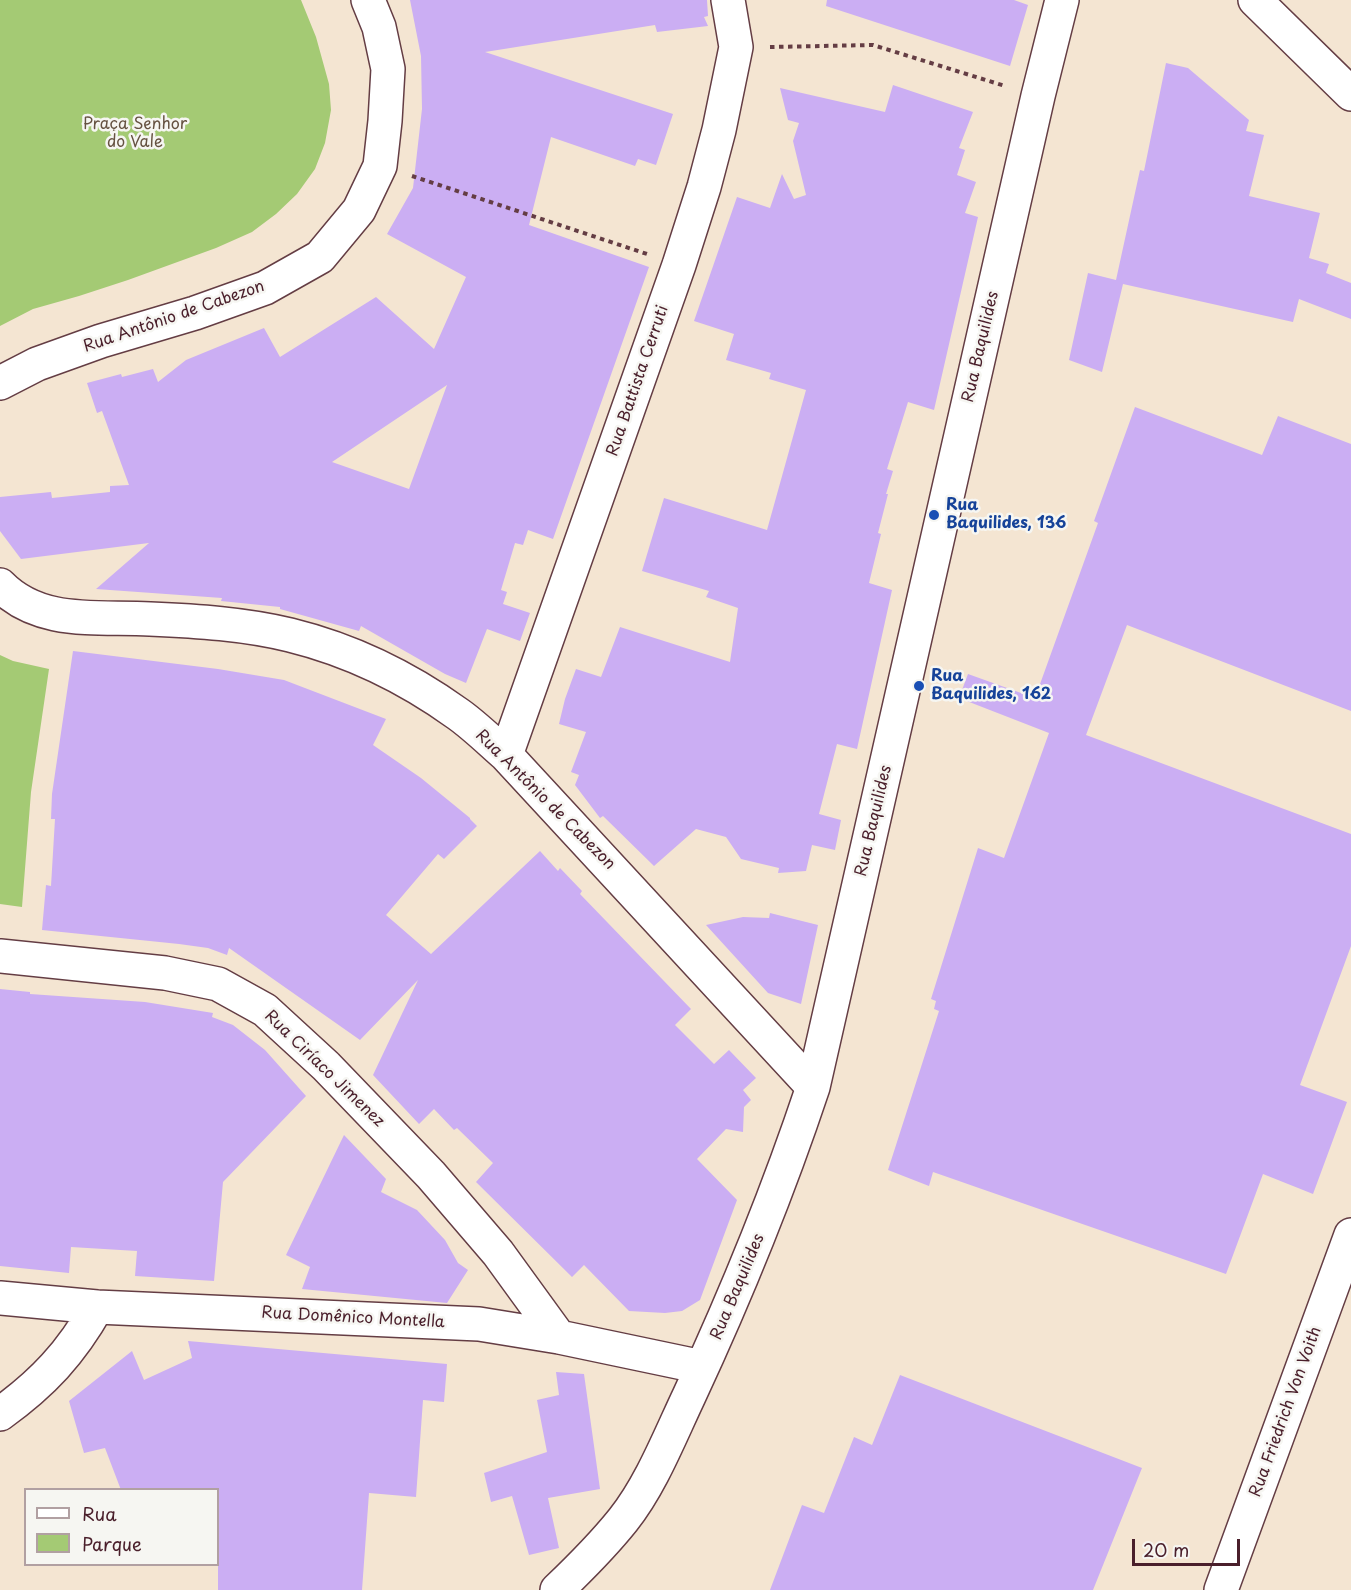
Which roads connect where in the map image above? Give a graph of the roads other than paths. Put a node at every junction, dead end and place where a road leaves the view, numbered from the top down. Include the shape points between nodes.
1 (368, 0) edge
2 (728, 0) edge
3 (1062, 0) edge
4 (1255, 0) edge
5 (1351, 94) edge
6 (0, 383) edge
7 (0, 585) edge
8 (506, 756) junction
9 (0, 956) edge
10 (813, 1087) junction
11 (1351, 1235) edge
12 (0, 1298) edge
13 (97, 1307) junction
14 (559, 1337) junction
15 (702, 1367) junction
16 (0, 1414) edge
17 (557, 1590) edge
18 (1221, 1590) edge

1 - 6 street, Rua Antônio de Cabezon via 379,27 388,69 380,166 359,210 320,257 265,288 101,341 37,364
2 - 8 street, Rua Battista Cerruti via 736,47 719,130 679,265
3 - 10 street, Rua Baquilides
4 - 5 street
7 - 8 street, Rua Antônio de Cabezon via 30,608 57,615 216,623 290,635 354,656 406,680 460,715
8 - 10 street, Rua Antônio de Cabezon
9 - 14 street, Rua Ciríaco Jimenez via 165,973 218,984 265,1010 326,1066 431,1175 498,1253
10 - 15 street, Rua Baquilides via 763,1228
11 - 18 street, Rua Friedrich Von Voith
12 - 13 street, Rua Domênico Montella
13 - 14 street, Rua Domênico Montella via 479,1324
13 - 16 street via 61,1362
14 - 15 street, Rua Domênico Montella
15 - 17 street, Rua Baquilides via 655,1468 624,1519

